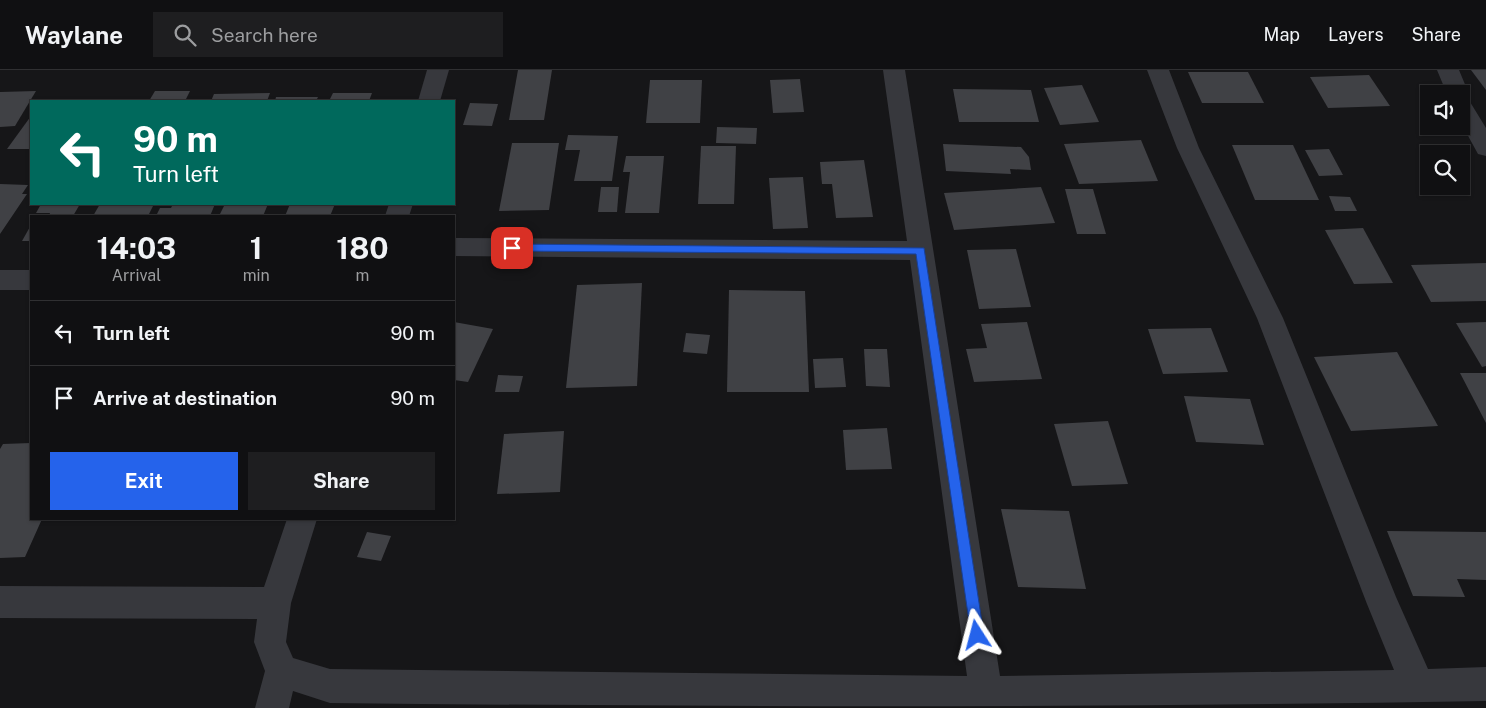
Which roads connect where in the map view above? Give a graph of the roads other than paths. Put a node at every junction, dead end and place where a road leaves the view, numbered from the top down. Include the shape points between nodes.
1 (438, 70) edge
2 (894, 70) edge
3 (1158, 70) edge
4 (1448, 70) edge
5 (1454, 85) edge
6 (429, 100) edge
7 (1470, 119) edge
8 (1486, 148) edge
9 (455, 247) edge
10 (920, 250) junction
11 (0, 280) edge
12 (30, 280) edge
13 (302, 520) edge
14 (0, 602) edge
15 (275, 604) junction
16 (282, 671) junction
17 (1486, 684) edge
18 (1418, 686) junction
19 (986, 693) junction
20 (272, 708) edge

1 - 6 street
2 - 10 street
3 - 18 street via 1188,148 1270,318
4 - 5 street
7 - 8 street
9 - 10 street
10 - 19 street
11 - 12 street
13 - 15 street
14 - 15 street
15 - 16 street via 270,642
16 - 19 street via 330,686
16 - 20 street
17 - 18 street
18 - 19 street

